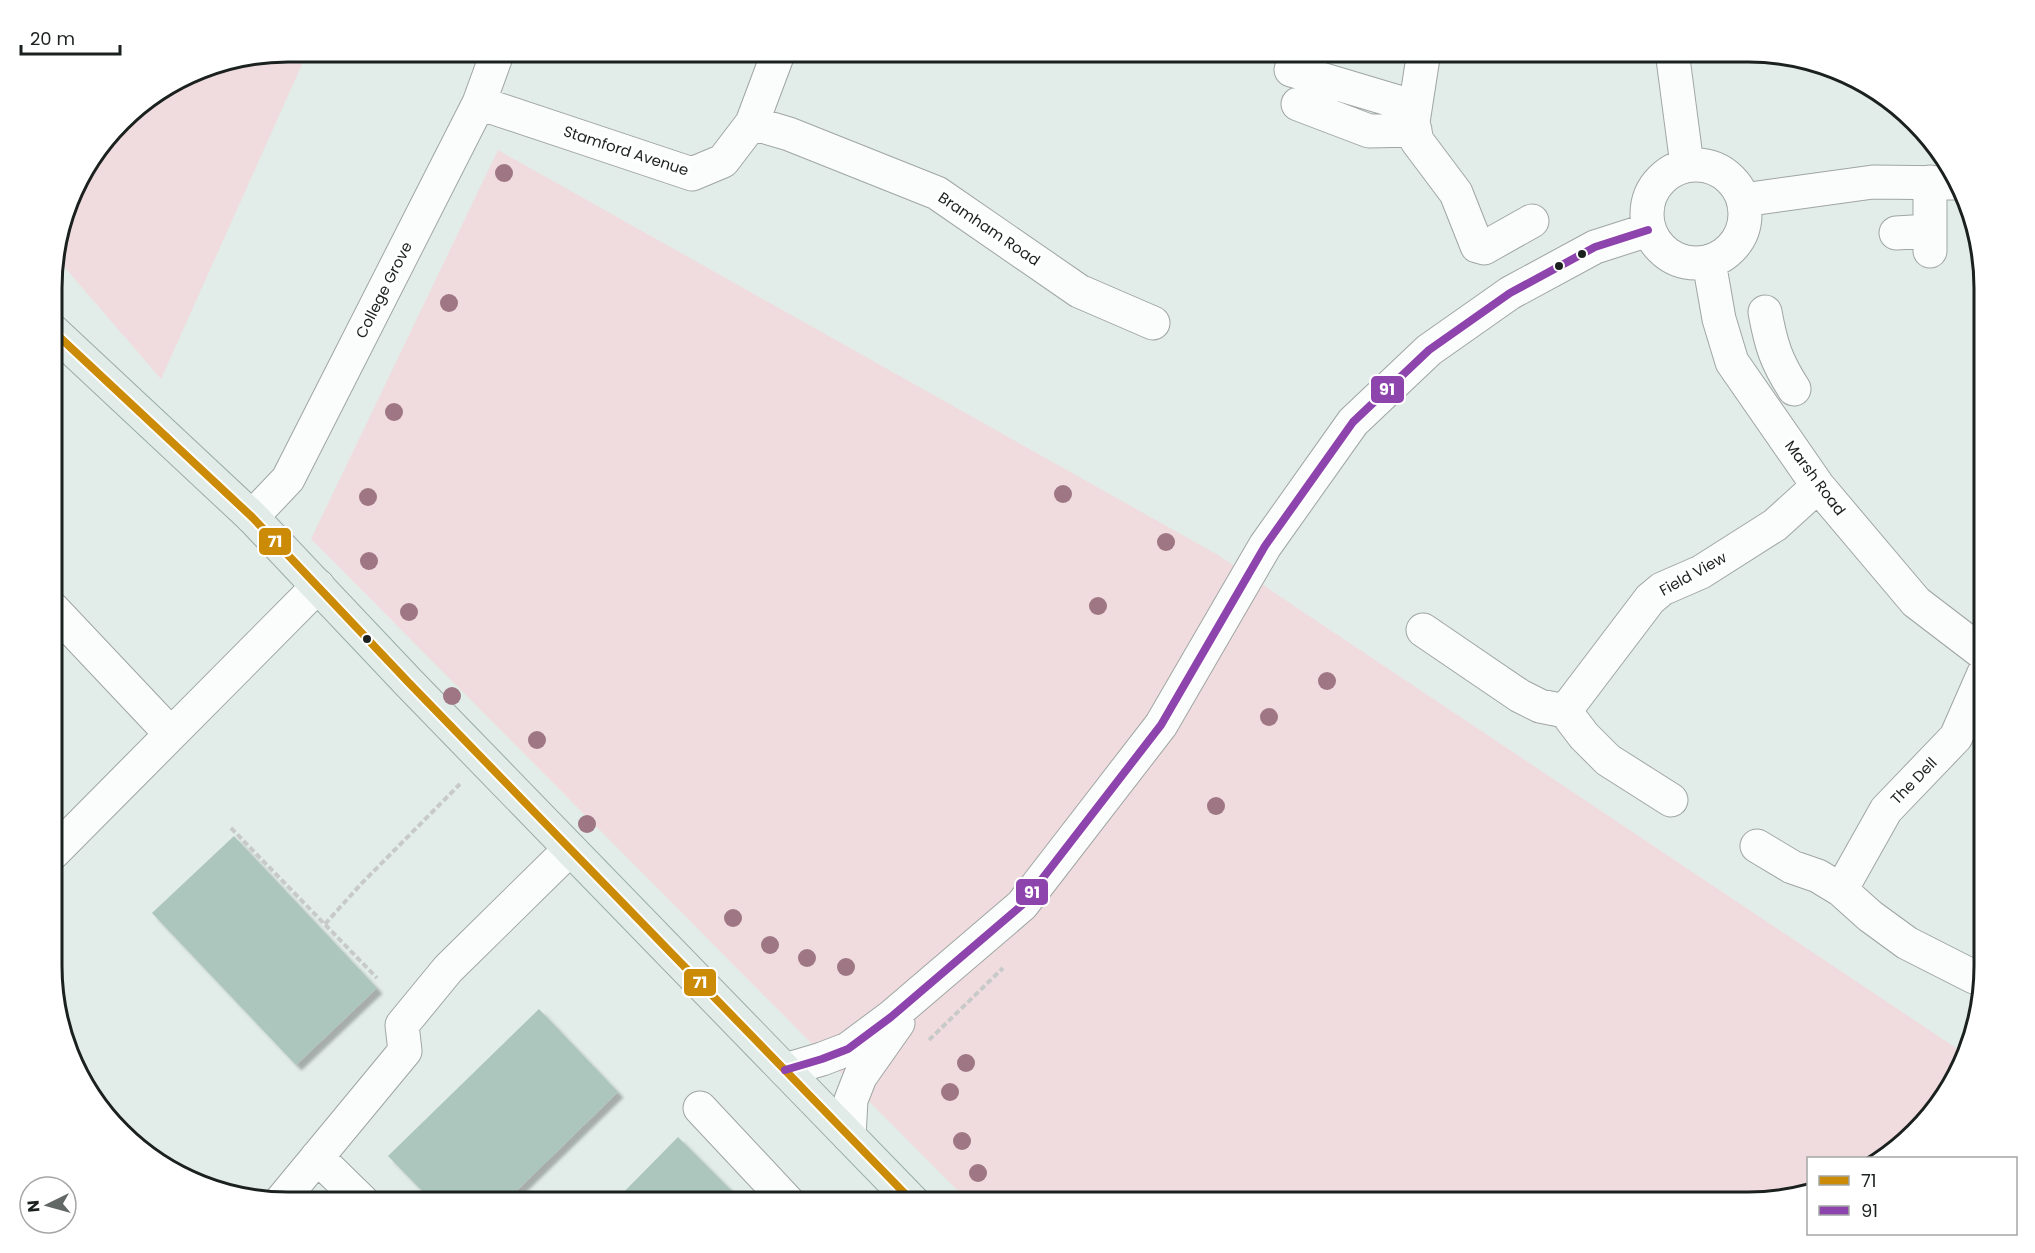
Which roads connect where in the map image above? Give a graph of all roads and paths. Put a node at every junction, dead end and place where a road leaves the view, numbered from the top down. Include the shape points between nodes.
1 (494, 62) edge
2 (774, 62) edge
3 (1423, 62) edge
4 (1673, 62) edge
5 (1290, 70) dead end
6 (478, 103) junction
7 (1298, 104) dead end
8 (1415, 118) junction
9 (752, 123) junction
10 (1687, 165) junction
11 (1943, 183) edge
12 (1743, 200) junction
13 (1532, 221) dead end
14 (1648, 230) junction
15 (1896, 232) dead end
16 (1709, 262) junction
17 (1766, 312) dead end
18 (1158, 324) dead end
19 (61, 338) edge
20 (1772, 347) junction
21 (1732, 362) junction
22 (1794, 389) dead end
23 (1818, 486) junction
24 (252, 517) junction
25 (318, 586) junction
26 (61, 617) edge
27 (1423, 630) dead end
28 (1974, 647) edge
29 (1974, 694) edge
30 (1565, 711) junction
31 (170, 733) junction
32 (484, 760) junction
33 (1671, 800) dead end
34 (231, 828) dead end
35 (61, 845) edge
36 (1757, 846) dead end
37 (570, 849) junction
38 (1841, 890) junction
39 (325, 924) junction
40 (1974, 977) dead end
41 (377, 978) dead end
42 (929, 984) junction
43 (784, 1070) junction
44 (700, 1108) dead end
45 (849, 1136) junction
46 (317, 1157) junction
47 (288, 1192) edge
48 (353, 1192) edge
49 (779, 1192) edge
50 (903, 1192) edge

1 - 6 street, College Grove
2 - 9 street, Stamford Avenue
3 - 8 street
4 - 10 street
5 - 8 street
6 - 9 street, Stamford Avenue via 692,174 723,161
6 - 24 street, College Grove via 288,479
7 - 8 street via 1369,131
8 - 13 street via 1417,141 1456,193 1477,246 1484,248
9 - 18 street, Bramham Road via 937,193 1079,291
10 - 12 street via 1705,165 1722,171
10 - 14 street via 1669,172 1654,186 1647,204
11 - 12 street via 1873,182
11 - 15 street via 1930,241
12 - 16 street via 1746,217 1741,235 1726,253
14 - 16 street via 1660,249 1671,257 1687,263
14 - 42 street via 1595,247 1510,292 1429,350 1353,422 1265,546 1161,724 1022,905
16 - 21 street, Marsh Road
17 - 20 street
19 - 24 main road
20 - 21 street
20 - 22 street
21 - 23 street, Marsh Road
23 - 28 street, Marsh Road via 1916,602
23 - 30 street, Field View via 1775,525 1701,573 1662,589 1650,599
24 - 25 main road
25 - 31 street
25 - 32 main road
26 - 31 street
27 - 30 street via 1520,696 1540,706
29 - 38 street, The Dell via 1956,737 1886,810
30 - 33 street via 1608,760
31 - 35 street
32 - 37 main road
32 - 39 path
34 - 39 path
36 - 38 street
37 - 43 main road
37 - 46 street via 448,969 402,1025 405,1051
38 - 40 street via 1907,943
39 - 41 path
42 - 43 street via 848,1048
42 - 45 street via 860,1077 851,1100
43 - 45 main road
44 - 49 street
45 - 50 main road
46 - 47 street
46 - 48 street

